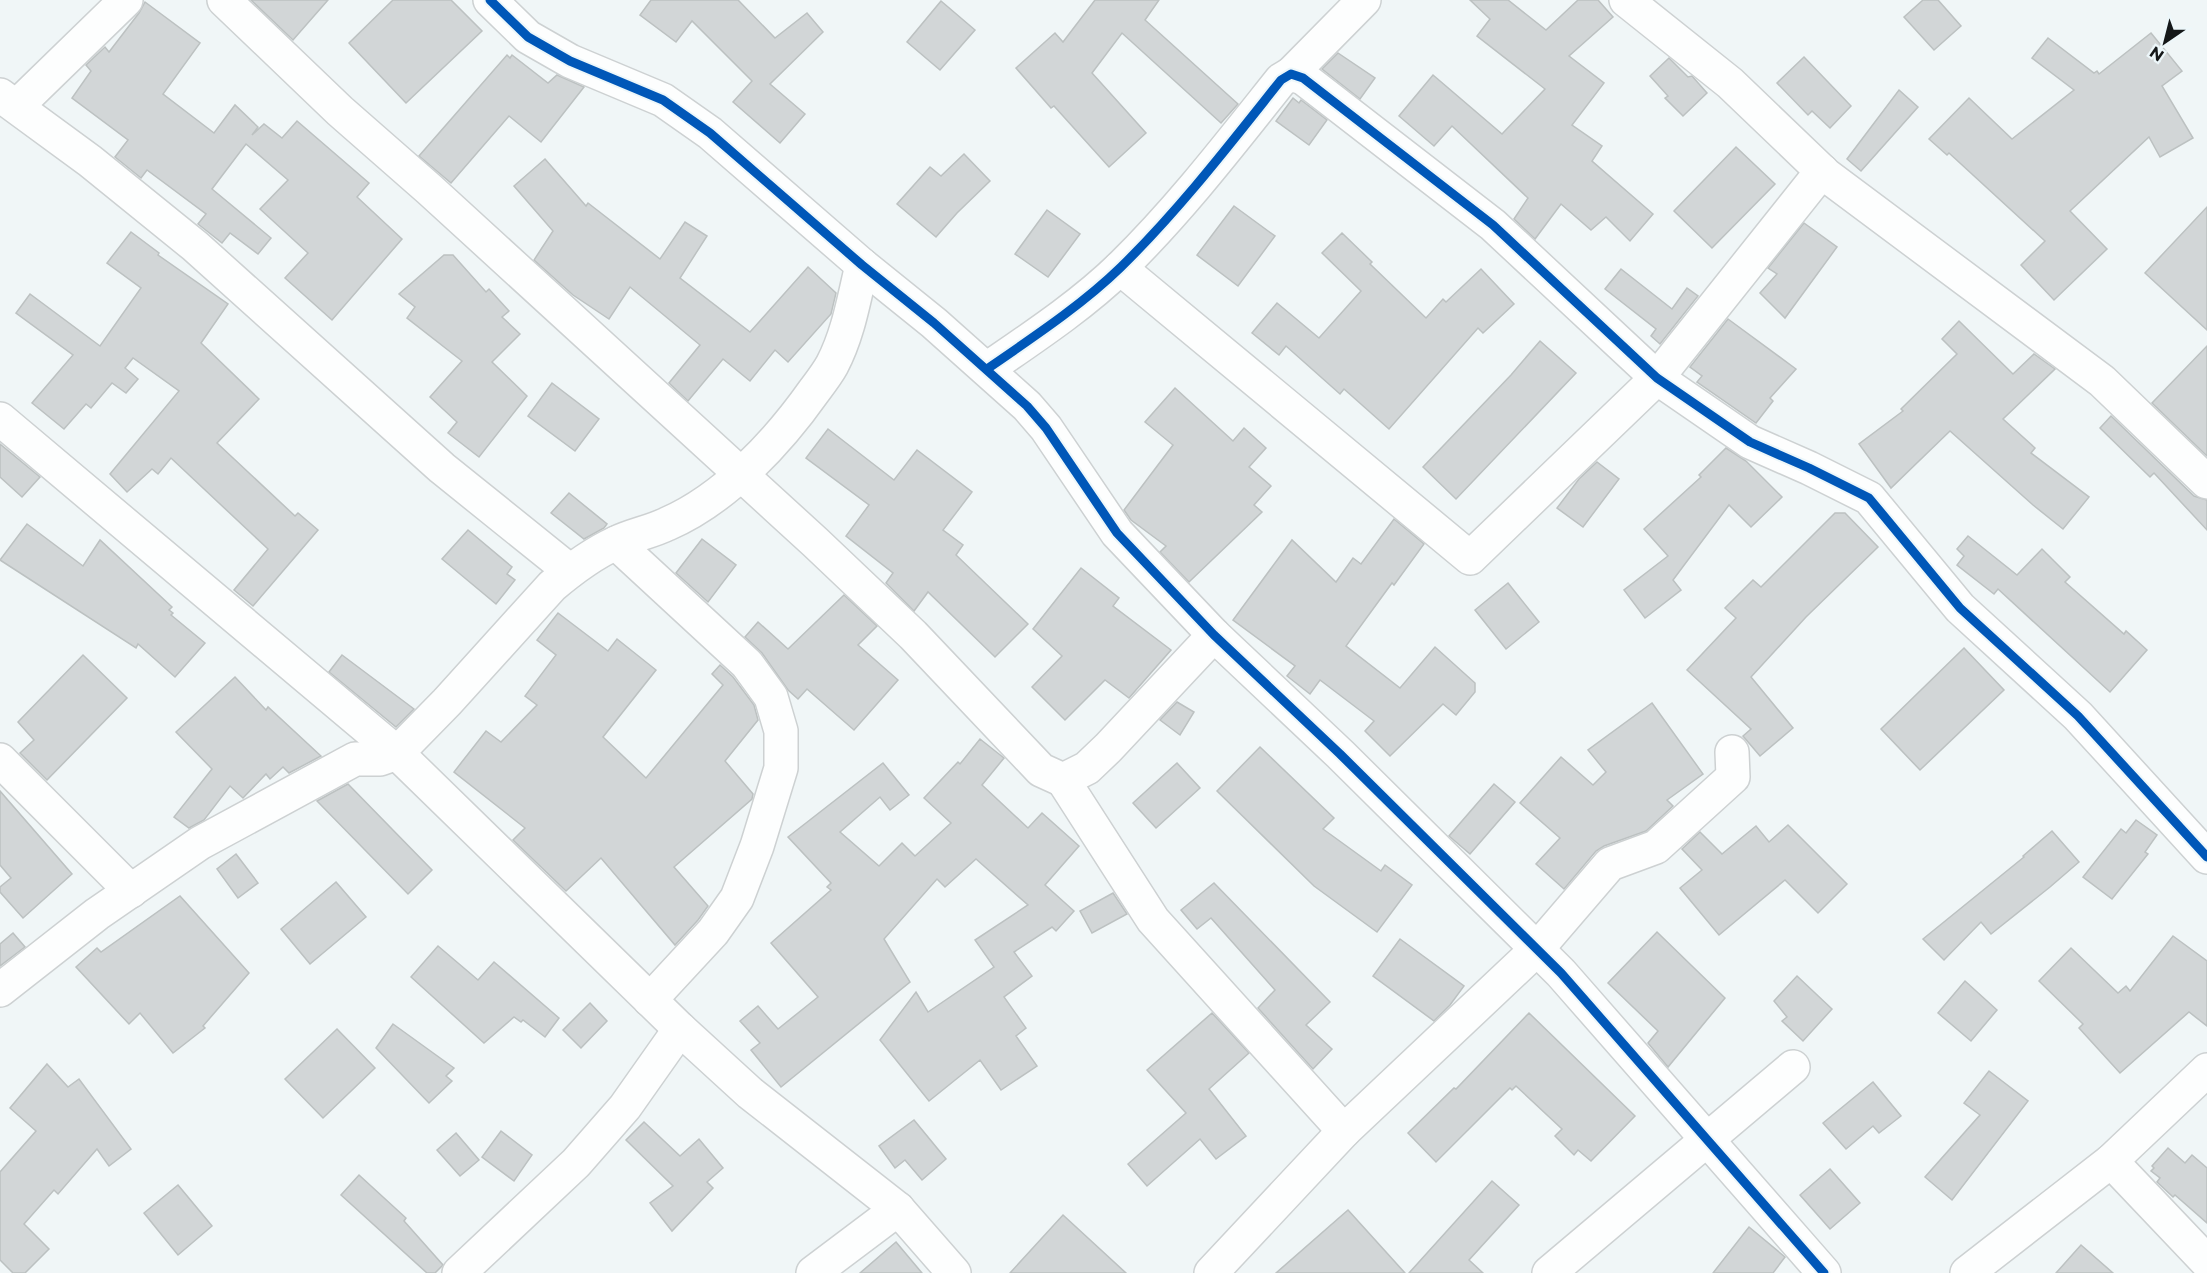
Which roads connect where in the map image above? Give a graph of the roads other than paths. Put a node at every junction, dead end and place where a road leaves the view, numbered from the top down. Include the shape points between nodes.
1 (126, 0) edge
2 (224, 0) edge
3 (490, 0) edge
4 (1364, 0) edge
5 (1626, 0) edge
6 (1291, 74) junction
7 (8, 100) edge
8 (1822, 171) junction
9 (862, 265) junction
10 (1120, 268) junction
11 (987, 369) junction
12 (1657, 378) junction
13 (0, 419) edge
14 (741, 474) junction
15 (2207, 482) edge
16 (616, 543) junction
17 (570, 571) junction
18 (1214, 634) junction
19 (1732, 752) dead end
20 (398, 753) junction
21 (0, 760) edge
22 (1063, 780) junction
23 (2207, 857) edge
24 (131, 891) junction
25 (1537, 950) junction
26 (0, 990) edge
27 (650, 1000) junction
28 (680, 1029) junction
29 (1793, 1067) dead end
30 (2207, 1070) edge
31 (1344, 1131) junction
32 (1707, 1140) junction
33 (2111, 1161) junction
34 (898, 1209) junction
35 (2207, 1262) edge
36 (459, 1273) edge
37 (813, 1273) edge
38 (954, 1273) edge
39 (1211, 1273) edge
40 (1549, 1273) edge
41 (1824, 1273) edge
42 (1967, 1273) edge

1 - 7 street
2 - 14 street via 340,111
3 - 9 street via 528,37 570,61 673,106 710,133
4 - 6 street
5 - 8 street via 1730,83
6 - 10 street via 1281,80 1197,187
6 - 12 street via 1303,78 1493,225
7 - 17 street via 195,246 442,468
8 - 12 street
8 - 15 street via 2102,381
9 - 11 street
9 - 14 street via 845,335 832,366 801,410
10 - 11 street
10 - 12 street via 1470,558
11 - 18 street via 1046,428 1117,533
12 - 23 street via 1750,442 1869,498 1960,608 2078,716
13 - 20 street
14 - 16 street via 702,505 668,524
14 - 22 street via 913,635 1041,771
16 - 17 street
16 - 27 street via 747,664 771,697 781,731 781,768 737,898 712,932
17 - 20 street
18 - 22 street via 1108,748 1087,768
18 - 25 street
19 - 25 street via 1733,777 1656,847 1610,864
20 - 24 street via 380,759 355,759 200,843
20 - 27 street
21 - 24 street
22 - 31 street via 1153,920
24 - 26 street
25 - 31 street
25 - 32 street
27 - 28 street
28 - 34 street via 750,1093
28 - 36 street via 625,1107 576,1163
29 - 32 street
30 - 33 street
31 - 39 street
32 - 40 street
32 - 41 street
33 - 35 street
33 - 42 street
34 - 37 street
34 - 38 street

